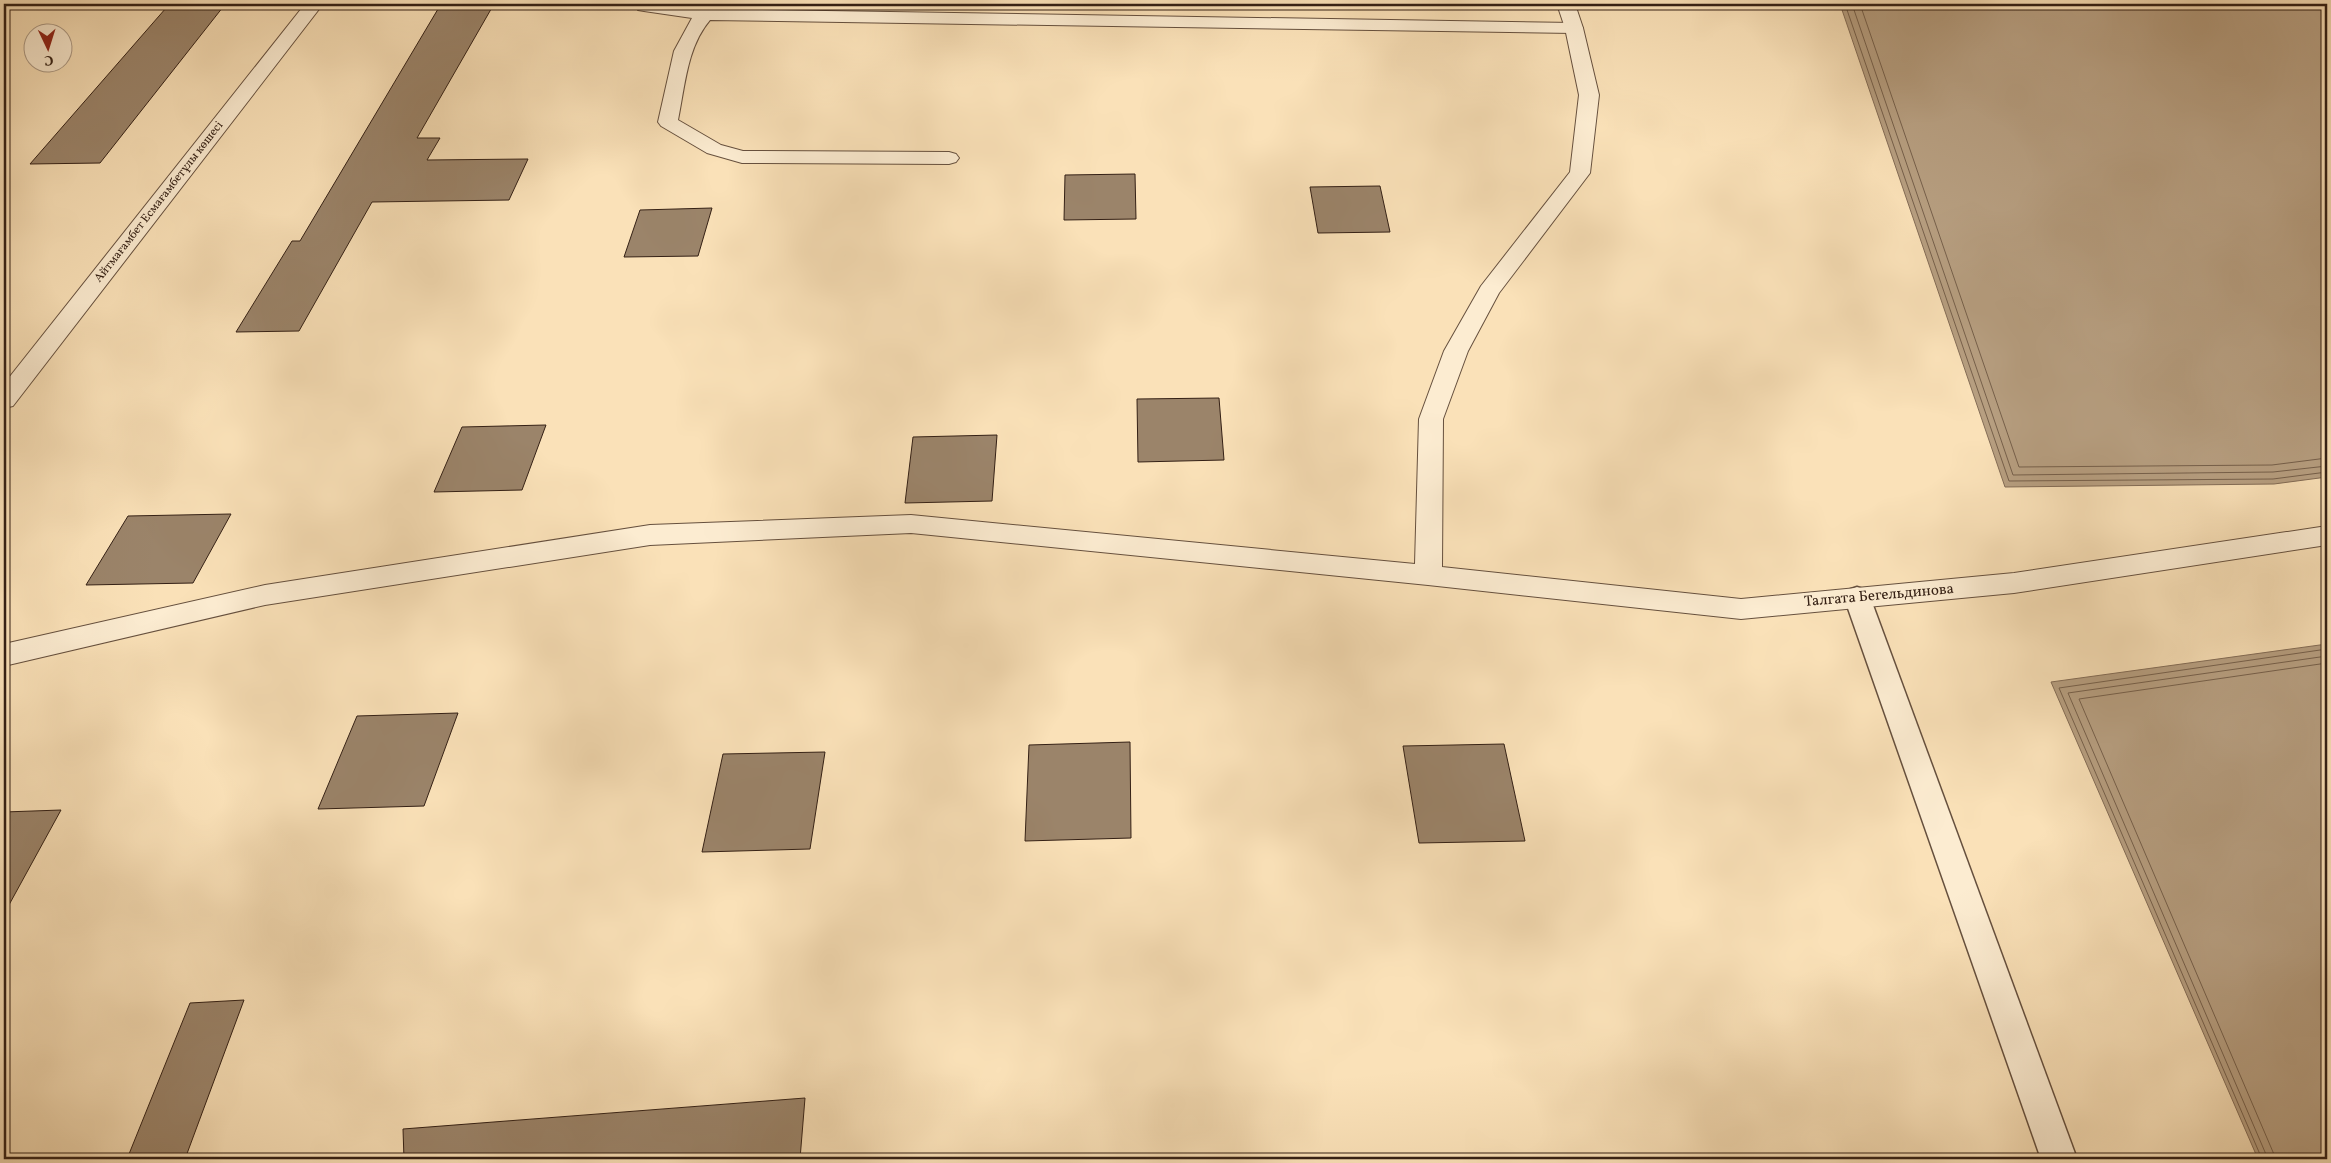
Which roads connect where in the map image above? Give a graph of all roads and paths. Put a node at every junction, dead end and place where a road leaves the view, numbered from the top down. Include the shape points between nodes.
1 (314, 4) edge
2 (644, 4) edge
3 (1566, 4) edge
4 (705, 14) junction
5 (1574, 28) junction
6 (949, 158) dead end
7 (4, 400) edge
8 (2327, 536) edge
9 (1428, 575) junction
10 (1857, 598) junction
11 (4, 655) edge
12 (2060, 1159) edge

1 - 7 street, Айтмағамбет Есмағамбетұлы көшесі
2 - 4 street
3 - 5 street
4 - 5 street
4 - 6 street via 693,26 685,45 668,122 714,149 742,157
5 - 9 street via 1590,95 1580,173 1489,291 1453,360 1431,419
8 - 10 street, Талгата Бегельдинова via 2014,583
9 - 10 street, Талгата Бегельдинова via 1741,609
9 - 11 street, Талгата Бегельдинова via 911,524 650,535 265,595
10 - 12 lane

